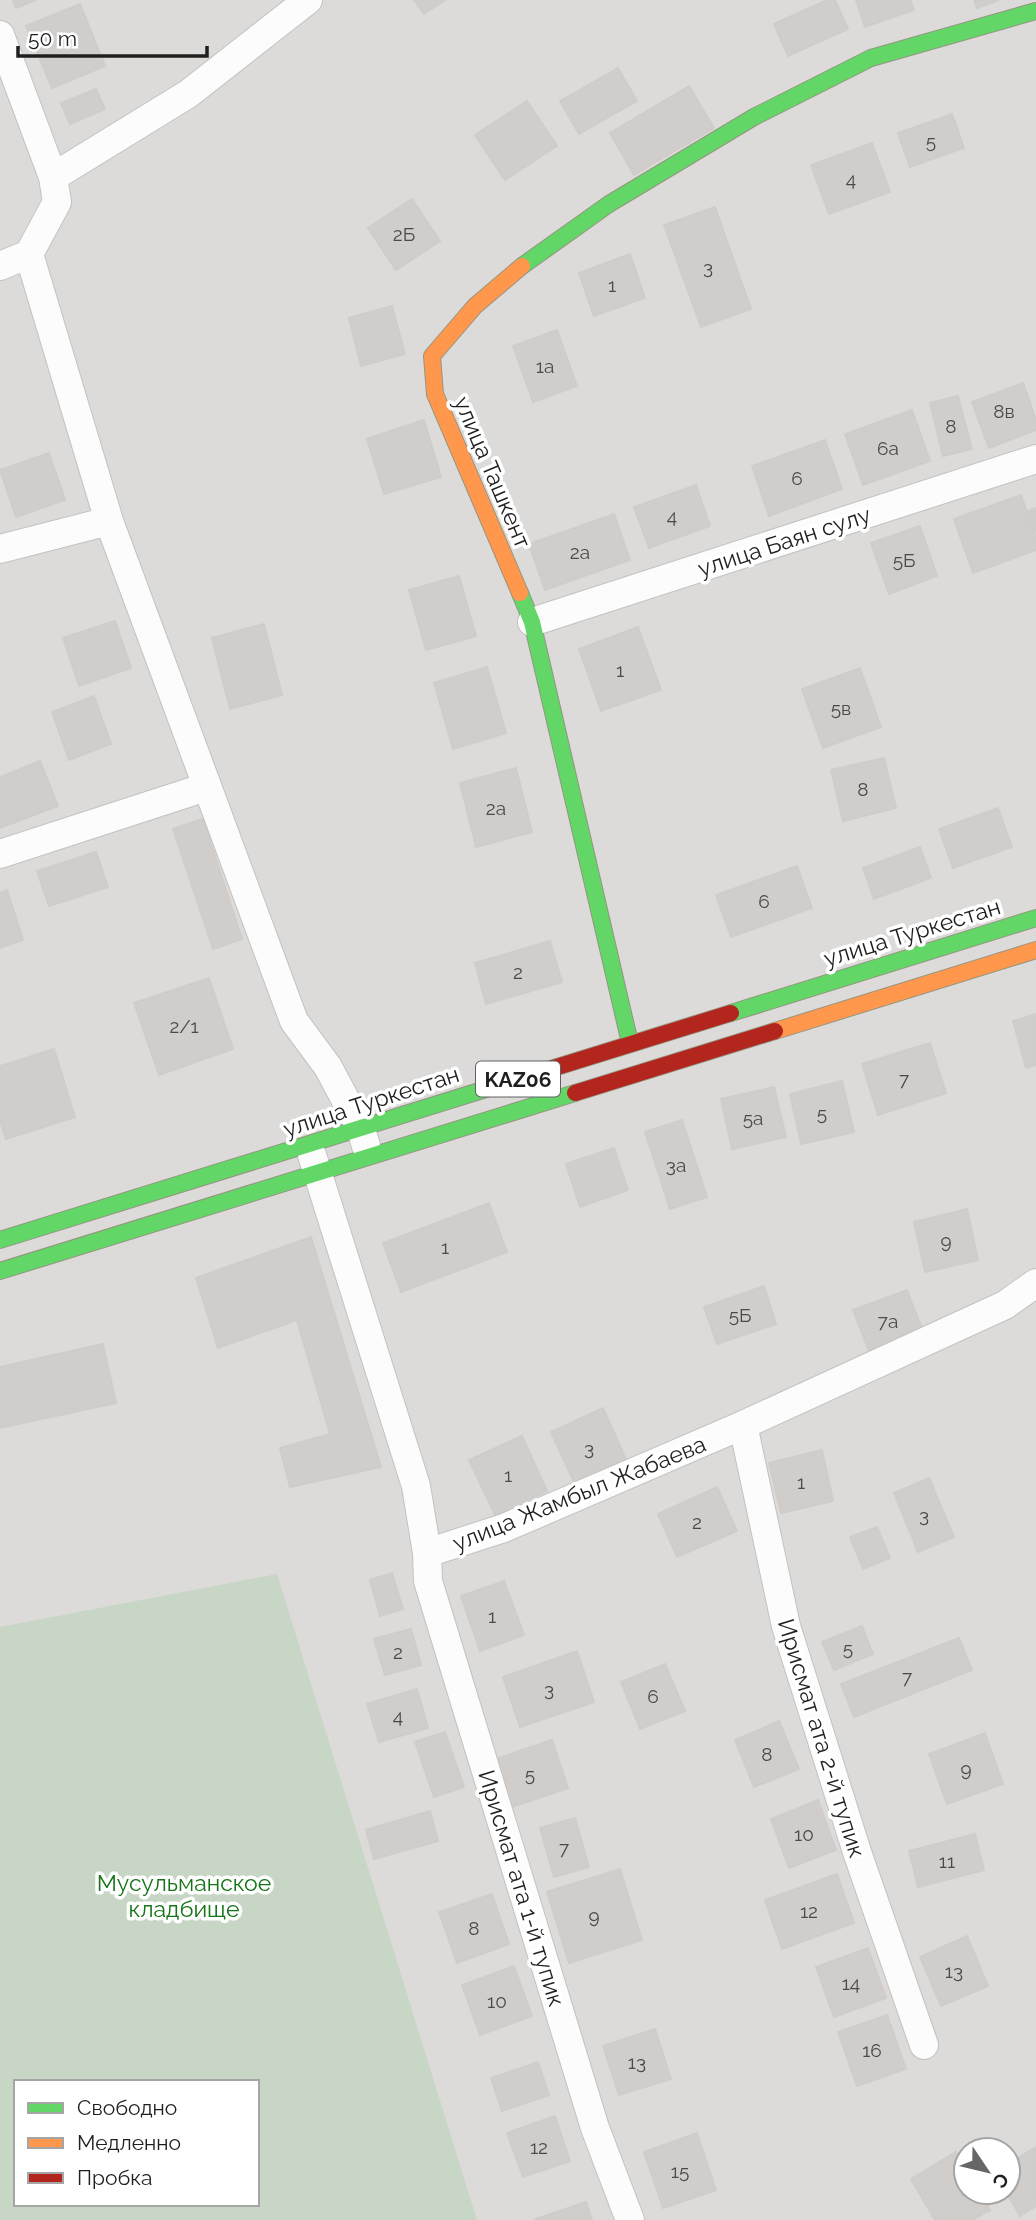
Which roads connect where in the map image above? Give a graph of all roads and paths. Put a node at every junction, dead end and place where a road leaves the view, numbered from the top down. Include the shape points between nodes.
1 (308, 0) edge
2 (1036, 11) edge
3 (0, 35) edge
4 (53, 177) junction
5 (29, 254) junction
6 (0, 266) edge
7 (1036, 459) edge
8 (109, 521) junction
9 (0, 548) edge
10 (532, 622) junction
11 (206, 787) junction
12 (0, 854) edge
13 (1036, 918) edge
14 (1036, 950) edge
15 (630, 1043) junction
16 (365, 1142) junction
17 (313, 1158) junction
18 (0, 1240) edge
19 (0, 1271) edge
20 (1036, 1283) edge
21 (743, 1425) junction
22 (427, 1553) junction
23 (924, 2045) dead end
24 (630, 2220) edge

1 - 4 street via 188,94
2 - 10 main road, улица Ташкент via 871,58 754,117 610,204 523,266 475,306 432,356 435,394
3 - 4 street
4 - 5 street via 57,202
5 - 6 street
5 - 8 street
7 - 10 street, улица Баян сулу
8 - 9 street
8 - 11 street
10 - 15 main road, улица Ташкент
11 - 12 street
11 - 16 street via 294,1021 328,1067
13 - 15 main road, улица Туркестан / KАZ06
14 - 16 main road, улица Туркестан / KАZ06
15 - 16 main road, улица Туркестан / KАZ06
16 - 17 main road, улица Туркестан / KАZ06
16 - 17 main road, улица Туркестан / KАZ06
17 - 18 main road, улица Туркестан / KАZ06
17 - 19 main road, улица Туркестан / KАZ06
17 - 22 street, улица Жамбыл Жабаева via 416,1486
20 - 21 street, улица Жамбыл Жабаева via 1005,1305
21 - 22 street, улица Жамбыл Жабаева via 504,1528
21 - 23 street, Ирисмат ата 2-й тупик via 786,1626
22 - 24 street, Ирисмат ата 1-й тупик via 428,1581 595,2128

